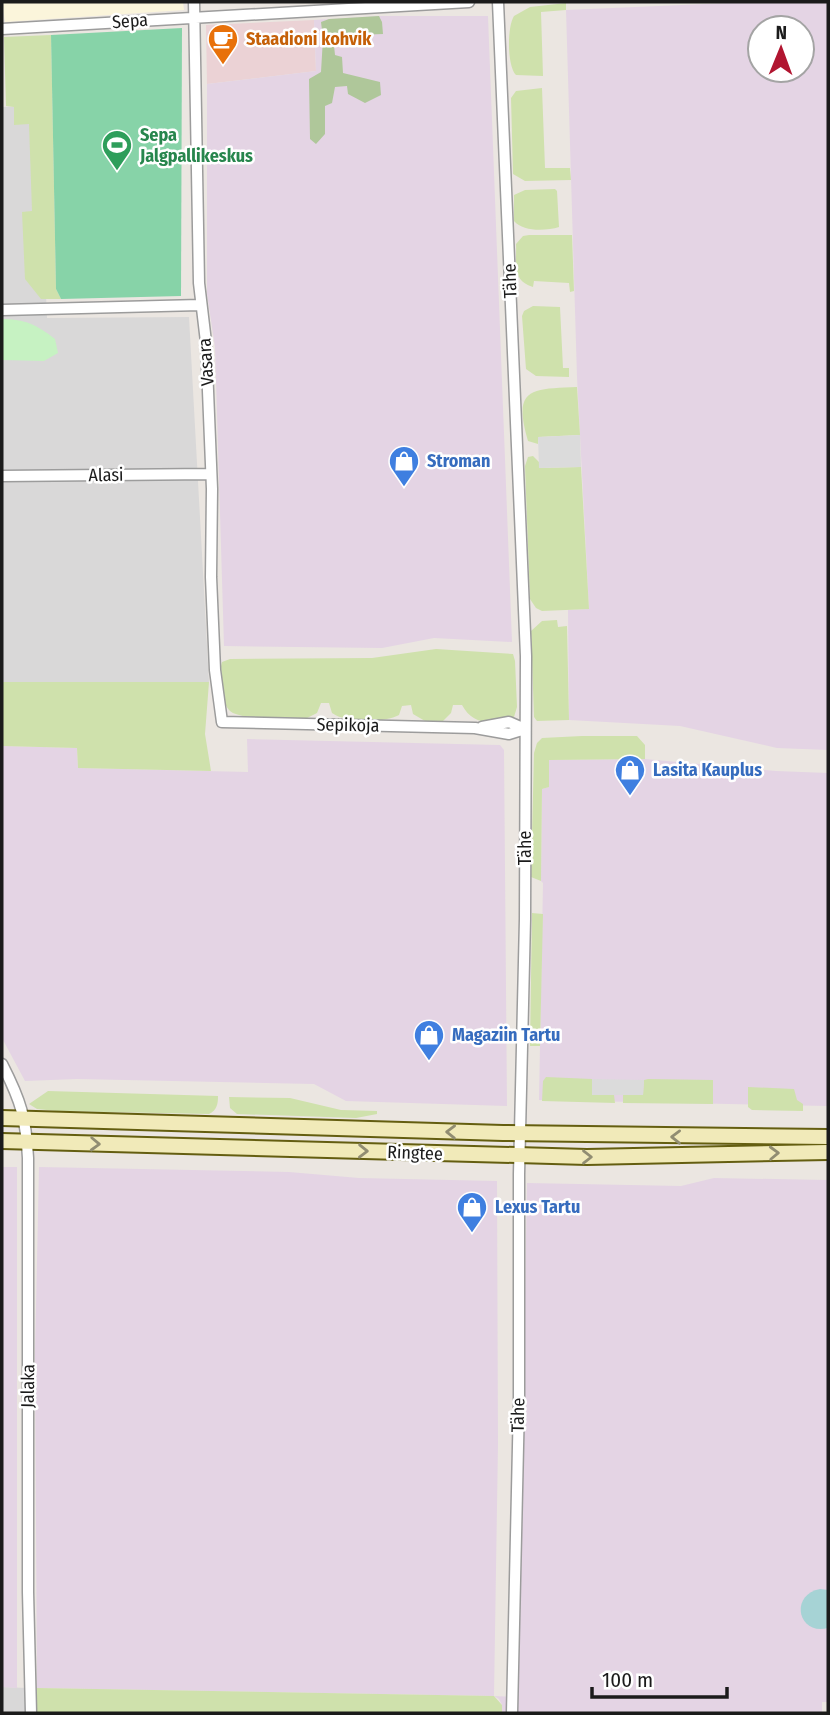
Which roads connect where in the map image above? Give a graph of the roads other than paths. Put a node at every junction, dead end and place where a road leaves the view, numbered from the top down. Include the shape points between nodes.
1 (194, 2) edge
2 (468, 2) edge
3 (498, 2) edge
4 (194, 17) junction
5 (2, 29) edge
6 (200, 305) junction
7 (2, 310) edge
8 (211, 474) junction
9 (2, 476) edge
10 (222, 722) joint
11 (525, 729) junction
12 (2, 1065) edge
13 (2, 1118) edge
14 (25, 1120) junction
15 (520, 1133) junction
16 (828, 1137) edge
17 (2, 1141) edge
18 (27, 1143) junction
19 (828, 1152) edge
20 (519, 1156) junction
21 (31, 1713) edge
22 (512, 1713) edge

1 - 4 street, Vasara
2 - 4 street, Sepa
3 - 11 street, Tähe via 519,458
4 - 5 street, Sepa
4 - 6 street, Vasara
6 - 7 street
6 - 8 street, Vasara via 206,342
8 - 9 street, Alasi
8 - 10 street, Vasara via 215,670
10 - 11 street, Sepikoja via 475,728 509,734
11 - 15 street, Tähe
12 - 14 street, Jalaka
13 - 14 main road, Ringtee
15 -> 14 main road, Ringtee
14 - 18 street, Jalaka
16 -> 15 main road, Ringtee
15 - 20 street, Tähe
17 - 18 main road, Ringtee
18 -> 20 main road, Ringtee
18 - 21 street, Jalaka
20 -> 19 main road, Ringtee
20 - 22 street, Tähe

